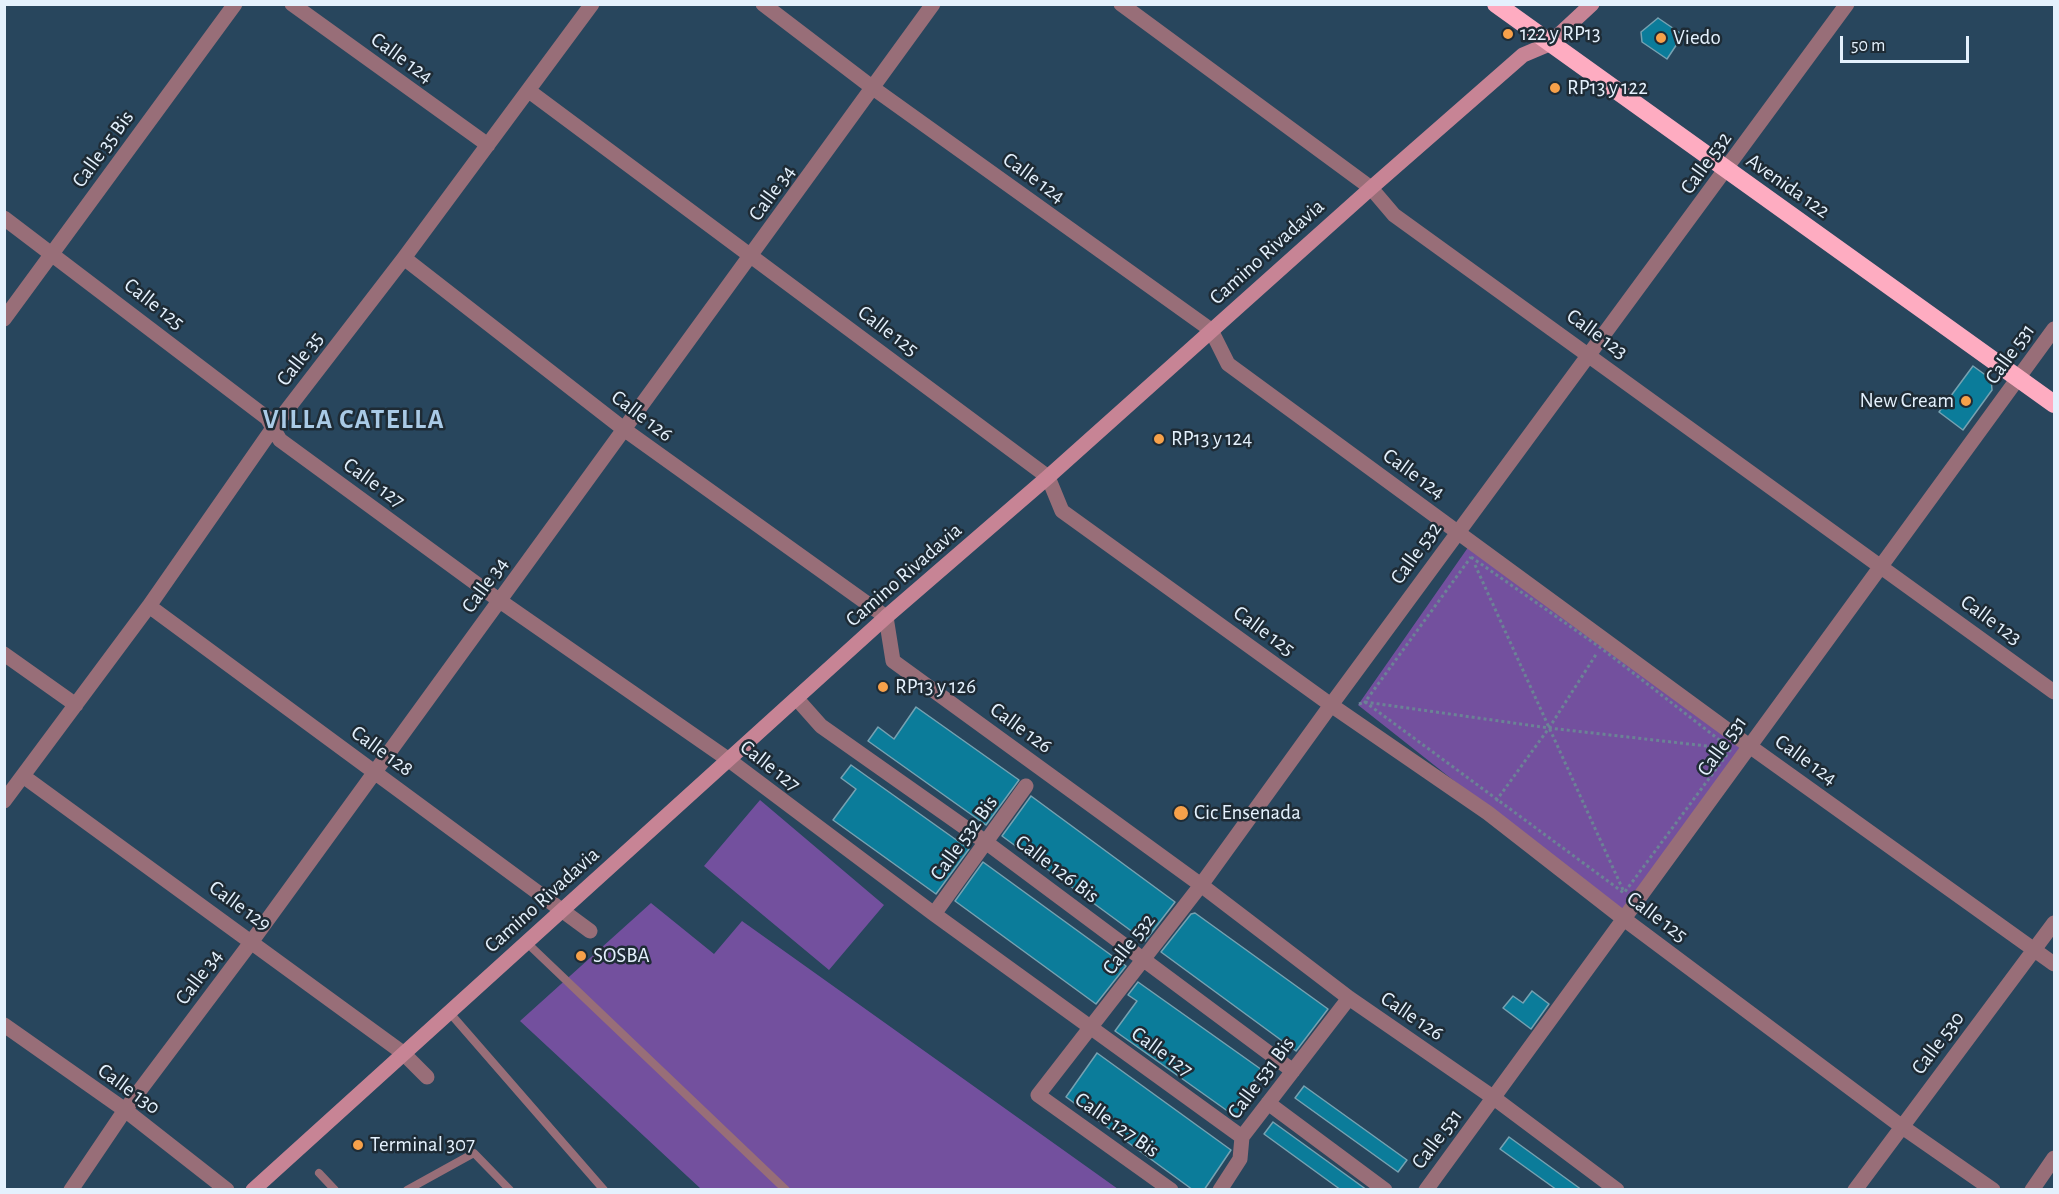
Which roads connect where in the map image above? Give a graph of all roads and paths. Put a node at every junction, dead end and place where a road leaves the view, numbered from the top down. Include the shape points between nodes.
1 (235, 4) edge
2 (292, 4) edge
3 (592, 4) edge
4 (763, 4) edge
5 (933, 4) edge
6 (1122, 4) edge
7 (1496, 4) edge
8 (1592, 4) edge
9 (1847, 4) edge
10 (1549, 44) junction
11 (873, 88) junction
12 (529, 91) junction
13 (488, 145) junction
14 (1727, 170) junction
15 (1371, 188) junction
16 (4, 218) edge
17 (52, 253) junction
18 (753, 256) junction
19 (404, 258) junction
20 (4, 319) edge
21 (2055, 328) edge
22 (1210, 330) junction
23 (1590, 355) junction
24 (2019, 378) junction
25 (2055, 404) edge
26 (273, 428) junction
27 (625, 430) junction
28 (1048, 477) junction
29 (1458, 532) junction
30 (1472, 557) junction
31 (1880, 565) junction
32 (500, 601) junction
33 (149, 606) junction
34 (886, 617) junction
35 (1604, 643) junction
36 (4, 654) edge
37 (2055, 692) edge
38 (797, 699) junction
39 (1365, 702) junction
40 (76, 705) junction
41 (1330, 705) junction
42 (1549, 729) junction
43 (1748, 745) junction
44 (1731, 749) junction
45 (729, 760) junction
46 (374, 771) junction
47 (23, 776) junction
48 (1026, 786) dead end
49 (4, 801) edge
50 (1493, 807) junction
51 (987, 843) junction
52 (1201, 885) junction
53 (1624, 893) junction
54 (562, 910) junction
55 (934, 915) junction
56 (1624, 919) junction
57 (2055, 923) edge
58 (590, 931) dead end
59 (252, 941) junction
60 (526, 942) junction
61 (2035, 950) junction
62 (1143, 959) junction
63 (2055, 964) edge
64 (1349, 998) junction
65 (448, 1012) junction
66 (4, 1025) edge
67 (1092, 1028) junction
68 (403, 1053) junction
69 (1293, 1071) junction
70 (427, 1077) dead end
71 (1038, 1095) joint
72 (1494, 1098) junction
73 (1268, 1103) junction
74 (125, 1110) junction
75 (1901, 1126) junction
76 (1242, 1137) junction
77 (2055, 1158) edge
78 (319, 1173) dead end
79 (71, 1190) edge
80 (227, 1190) edge
81 (253, 1190) edge
82 (335, 1190) edge
83 (407, 1190) edge
84 (510, 1190) edge
85 (604, 1190) edge
86 (786, 1190) edge
87 (1171, 1190) edge
88 (1220, 1190) edge
89 (1385, 1190) edge
90 (1426, 1190) edge
91 (1617, 1190) edge
92 (1855, 1190) edge
93 (1993, 1190) edge
94 (2032, 1190) edge

1 - 17 street, Calle 35 Bis
2 - 13 street, Calle 124
3 - 12 street, Calle 35
4 - 11 street, Calle 124
5 - 11 street, Calle 34
6 - 15 street, Calle 123
7 - 10 highway, Avenida 122
8 - 10 main road, Camino Rivadavia
9 - 14 street, Calle 532
10 - 14 highway, Avenida 122
10 - 15 main road, Camino Rivadavia via 1523,55
11 - 18 street, Calle 34
11 - 22 street, Calle 124
12 - 13 street, Calle 35
12 - 18 street, Calle 125
13 - 19 street, Calle 35
14 - 23 street, Calle 532
14 - 24 highway, Avenida 122
15 - 22 main road, Camino Rivadavia
15 - 23 street, Calle 123 via 1395,215
16 - 17 street, Calle 125
17 - 20 street, Calle 35 Bis
17 - 26 street, Calle 125 via 267,418
18 - 27 street, Calle 34
18 - 28 street, Calle 125
19 - 26 street, Calle 35
19 - 27 street, Calle 126
21 - 24 street, Calle 531
22 - 28 main road, Camino Rivadavia
22 - 29 street, Calle 124 via 1228,364
23 - 29 street, Calle 532
23 - 31 street, Calle 123
24 - 25 highway, Avenida 122
24 - 31 street, Calle 531
26 - 32 street, Calle 127 via 280,440
26 - 33 street, Calle 35
27 - 32 street, Calle 34
27 - 34 street, Calle 126
28 - 34 main road, Camino Rivadavia
28 - 41 street, Calle 125 via 1062,511
29 - 30 path
29 - 35 street, Calle 124
29 - 41 street, Calle 532
30 - 35 path
30 - 39 path
30 - 42 path
31 - 37 street, Calle 123
31 - 43 street, Calle 531
32 - 45 street, Calle 127
32 - 46 street, Calle 34
33 - 40 street, Calle 35
33 - 46 street, Calle 128
34 - 38 main road, Camino Rivadavia
34 - 52 street, Calle 126 via 893,661
35 - 42 path
35 - 43 street, Calle 124
35 - 44 path
36 - 40 street
38 - 45 main road, Camino Rivadavia
38 - 51 street, Calle 126 Bis via 821,726
39 - 41 path
39 - 42 path
39 - 50 path
40 - 47 street, Calle 35
41 - 50 street, Calle 125
41 - 52 street, Calle 532
42 - 44 path
42 - 50 path
42 - 53 path
43 - 44 path
43 - 56 street, Calle 531
43 - 61 street, Calle 124
44 - 53 path
45 - 54 main road, Camino Rivadavia
45 - 55 street, Calle 127
46 - 54 street, Calle 128
46 - 59 street, Calle 34
47 - 49 street, Calle 35
47 - 59 street, Calle 129
48 - 51 street, Calle 532 Bis
50 - 53 path
50 - 56 street, Calle 125
51 - 55 street, Calle 532 Bis
51 - 62 street, Calle 126 Bis
52 - 62 street, Calle 532
52 - 64 street, Calle 126
53 - 56 path
54 - 58 street, Calle 128
54 - 60 main road, Camino Rivadavia
55 - 67 street, Calle 127
56 - 72 street, Calle 531
56 - 75 street, Calle 125
57 - 61 street, Calle 530
59 - 68 street, Calle 129
59 - 74 street, Calle 34
60 - 65 main road, Camino Rivadavia
60 - 86 lane
61 - 63 street, Calle 124
61 - 75 street, Calle 530
62 - 67 street, Calle 532
62 - 69 street, Calle 126 Bis
64 - 69 street, Calle 531 Bis
64 - 72 street, Calle 126
65 - 68 main road, Camino Rivadavia
65 - 85 lane
66 - 74 street, Calle 130
67 - 71 street, Calle 532
67 - 76 street, Calle 127
68 - 70 street, Calle 129
68 - 81 main road, Camino Rivadavia
69 - 73 street, Calle 531 Bis
71 - 87 street, Calle 127 Bis
72 - 90 street, Calle 531
72 - 91 street, Calle 126
73 - 76 street, Calle 531 Bis
73 - 89 street
74 - 79 street, Calle 34
74 - 80 street, Calle 130
75 - 92 street, Calle 530
75 - 93 street, Calle 125
76 - 88 street, Calle 531 Bis via 1240,1159
77 - 94 street
78 - 82 lane
83 - 84 lane via 474,1153

